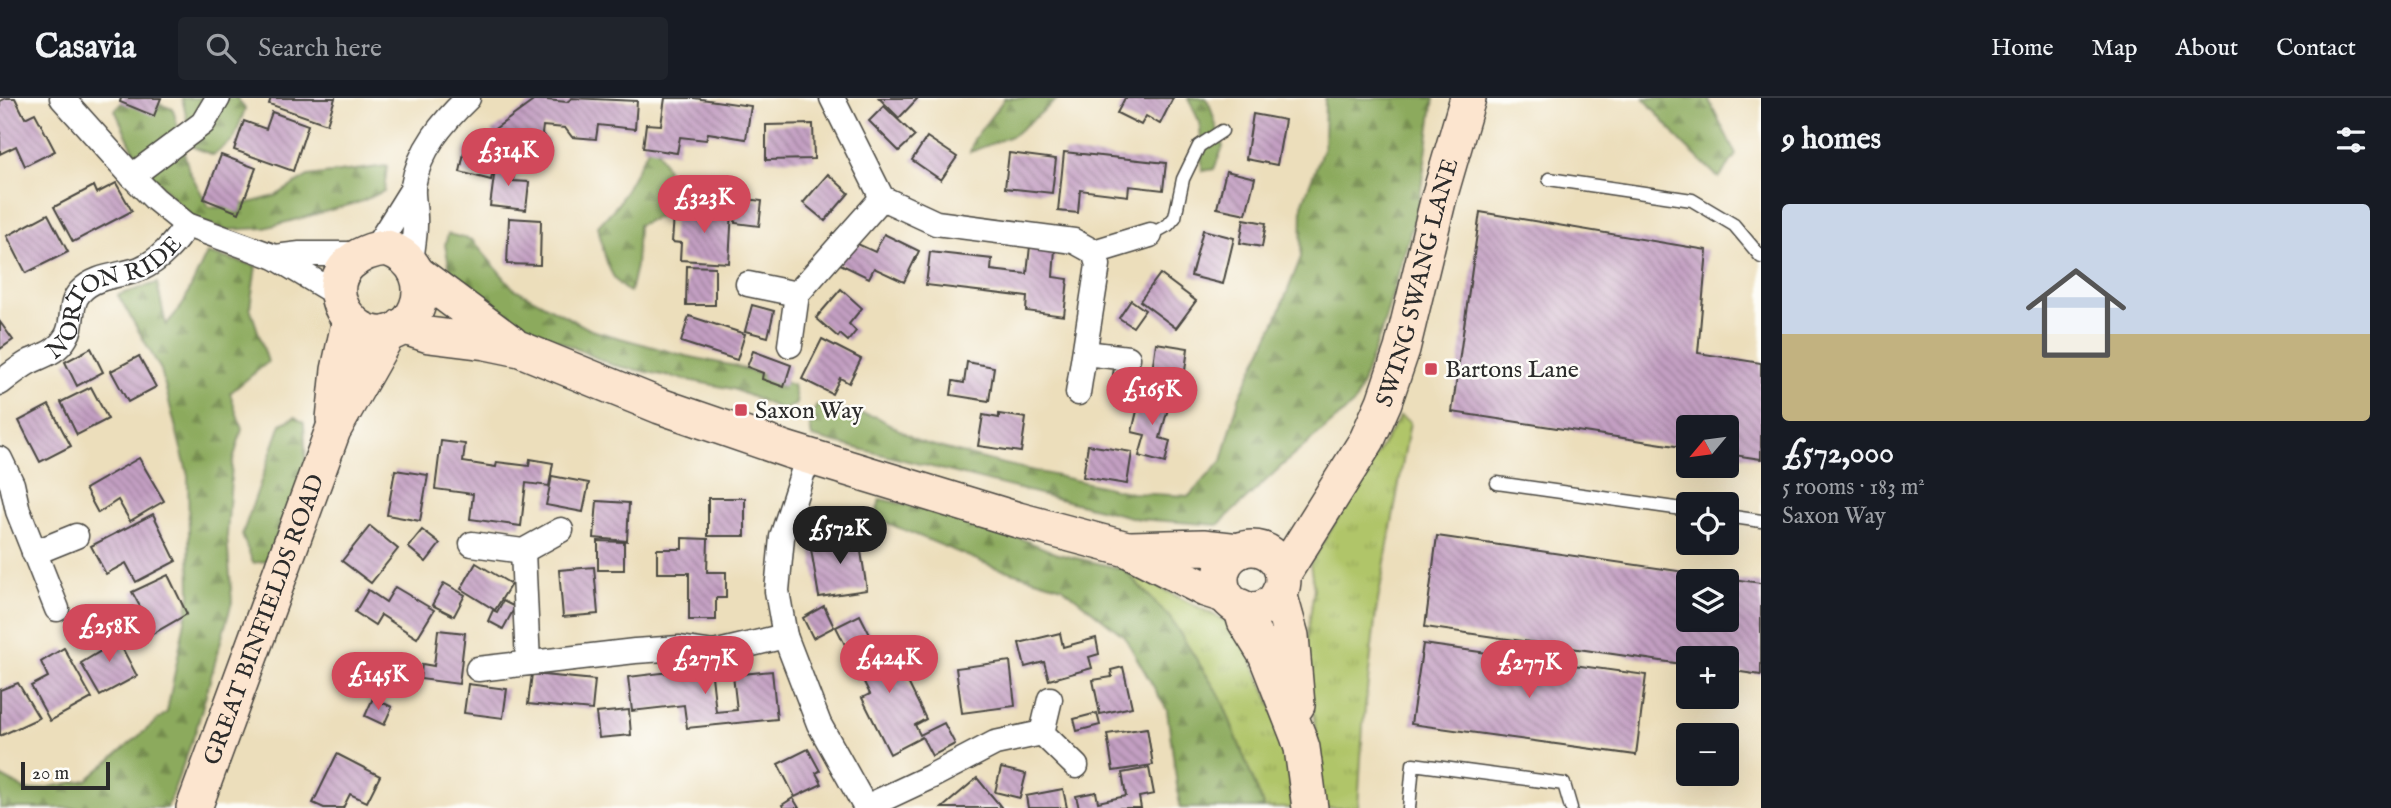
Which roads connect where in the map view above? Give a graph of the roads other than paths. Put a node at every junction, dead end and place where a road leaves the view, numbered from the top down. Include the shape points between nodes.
1 (62, 98) edge
2 (218, 98) edge
3 (468, 98) edge
4 (832, 98) edge
5 (1468, 98) edge
6 (1222, 131) dead end
7 (132, 176) junction
8 (1549, 179) dead end
9 (413, 188) junction
10 (882, 198) junction
11 (187, 225) junction
12 (1150, 235) joint
13 (368, 251) junction
14 (1094, 252) junction
15 (275, 257) junction
16 (1761, 257) edge
17 (414, 269) junction
18 (748, 284) dead end
19 (797, 294) junction
20 (344, 307) junction
21 (395, 330) junction
22 (790, 345) dead end
23 (520, 349) junction
24 (1085, 353) junction
25 (1128, 358) dead end
26 (0, 383) edge
27 (1078, 393) dead end
28 (333, 430) junction
29 (808, 456) junction
30 (0, 459) edge
31 (1353, 461) junction
32 (1497, 483) dead end
33 (1676, 508) edge
34 (1739, 518) edge
35 (1761, 521) edge
36 (561, 530) dead end
37 (76, 536) dead end
38 (472, 544) dead end
39 (1127, 549) junction
40 (1248, 550) junction
41 (523, 551) junction
42 (34, 553) junction
43 (1281, 584) junction
44 (1232, 601) junction
45 (57, 609) dead end
46 (785, 636) junction
47 (528, 663) junction
48 (478, 669) dead end
49 (1050, 699) dead end
50 (1042, 733) junction
51 (1298, 736) junction
52 (1076, 766) dead end
53 (194, 808) edge
54 (866, 808) edge
55 (1310, 808) edge
56 (1409, 808) edge
57 (1571, 808) edge

1 - 7 street
2 - 7 street via 203,123
3 - 9 street via 429,144
4 - 10 street
5 - 31 street, SWING SWANG LANE via 1402,349 1384,402
6 - 12 lane via 1199,146 1183,178 1175,217
7 - 11 street
8 - 16 lane via 1692,200 1734,225
9 - 13 street
9 - 17 street
10 - 14 street via 936,223 1074,241
10 - 19 street
11 - 15 street
11 - 26 street, NORTON RIDE via 158,258 79,292 61,344
12 - 14 street
13 - 15 street
13 - 17 street via 397,251
13 - 20 street via 350,261 338,281
14 - 24 street via 1098,265
15 - 20 street
17 - 21 street via 421,293 419,304
17 - 23 street
18 - 19 street
19 - 22 street
20 - 21 street via 368,332
20 - 28 street, GREAT BINFIELDS ROAD
21 - 23 street
21 - 28 street, GREAT BINFIELDS ROAD
23 - 29 street via 660,406
24 - 25 street
24 - 27 street
28 - 53 street, GREAT BINFIELDS ROAD
29 - 39 street
29 - 46 street via 782,537 777,591
30 - 42 street
31 - 40 street, SWING SWANG LANE via 1292,522
31 - 43 street, SWING SWANG LANE
32 - 33 lane
34 - 35 lane
36 - 41 street
37 - 42 street
38 - 41 street
39 - 40 street
39 - 44 street
40 - 43 street via 1273,555
40 - 44 street via 1228,559 1222,569 1221,580
41 - 47 street
42 - 45 street
43 - 44 street via 1268,606 1258,610
43 - 51 street via 1291,636
44 - 51 street via 1266,655
46 - 47 street via 714,653 669,649
46 - 54 street via 819,723
47 - 48 street
49 - 50 street
50 - 52 street
50 - 54 street via 995,743
51 - 55 street
56 - 57 lane via 1413,764 1564,784

